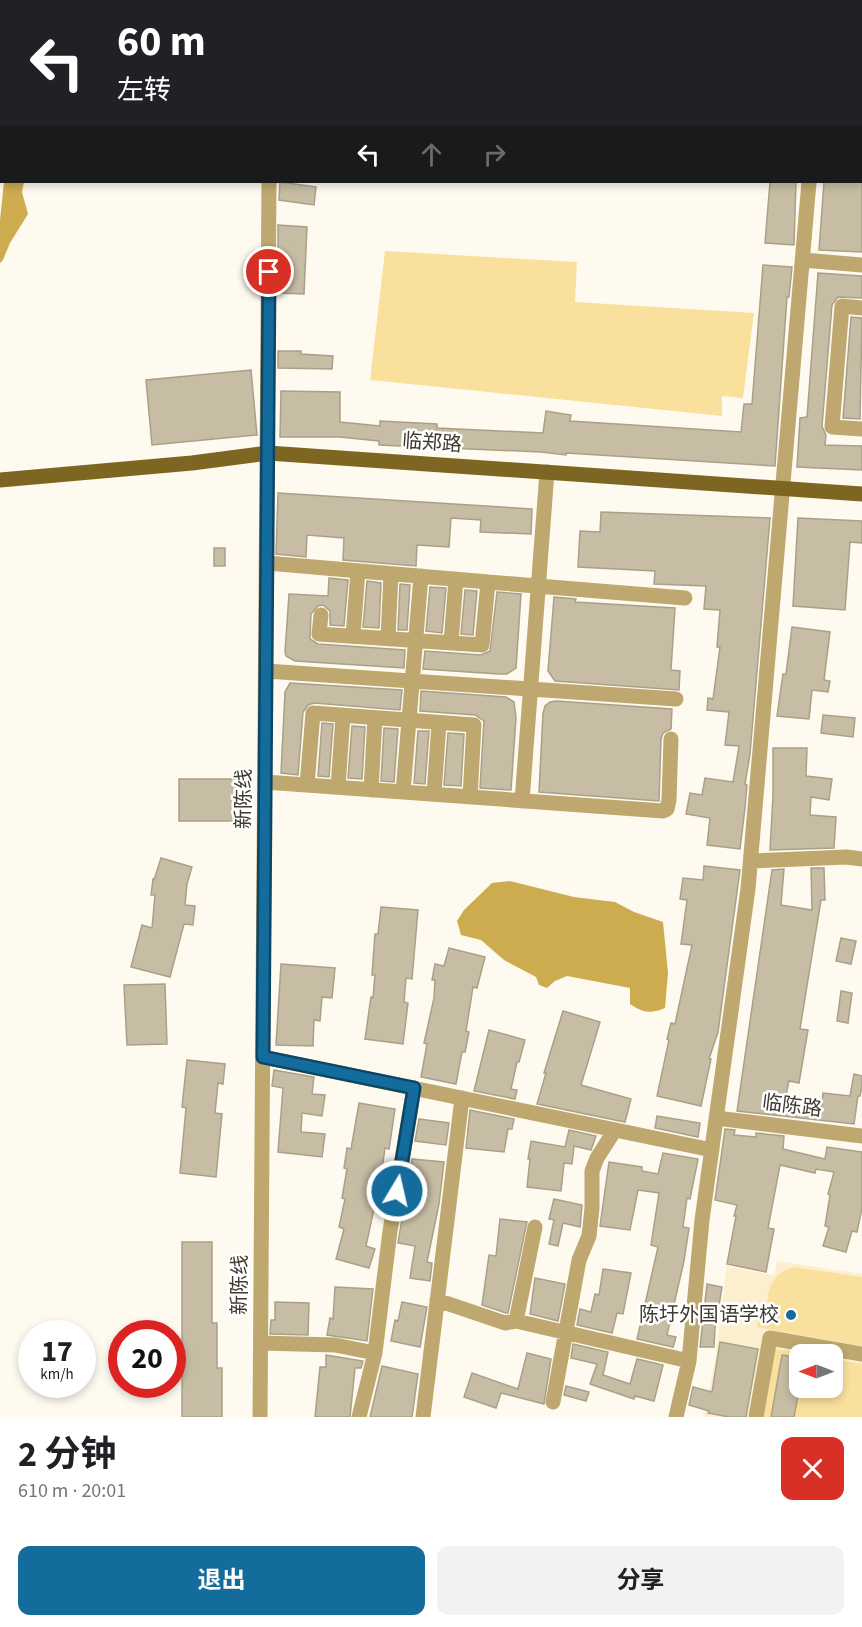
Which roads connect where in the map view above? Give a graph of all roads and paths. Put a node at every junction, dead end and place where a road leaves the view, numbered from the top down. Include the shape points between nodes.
1 (269, 183) edge
2 (809, 183) edge
3 (803, 260) junction
4 (862, 265) edge
5 (862, 308) edge
6 (862, 429) edge
7 (268, 453) junction
8 (547, 472) junction
9 (0, 480) edge
10 (784, 488) junction
11 (862, 494) edge
12 (267, 563) junction
13 (358, 571) junction
14 (391, 574) junction
15 (421, 576) junction
16 (456, 579) junction
17 (488, 582) junction
18 (538, 586) junction
19 (685, 598) dead end
20 (321, 615) dead end
21 (353, 636) junction
22 (387, 638) junction
23 (416, 640) junction
24 (451, 643) junction
25 (266, 671) junction
26 (413, 681) junction
27 (530, 688) junction
28 (676, 699) dead end
29 (343, 715) junction
30 (375, 718) junction
31 (409, 720) junction
32 (439, 723) junction
33 (671, 739) dead end
34 (265, 782) junction
35 (307, 785) junction
36 (339, 787) junction
37 (370, 790) junction
38 (403, 792) junction
39 (434, 794) junction
40 (470, 797) junction
41 (522, 801) junction
42 (862, 859) edge
43 (751, 861) junction
44 (263, 1057) junction
45 (414, 1088) junction
46 (462, 1098) junction
47 (716, 1118) junction
48 (615, 1130) junction
49 (862, 1136) edge
50 (712, 1150) junction
51 (535, 1227) dead end
52 (436, 1300) junction
53 (516, 1321) junction
54 (566, 1333) junction
55 (261, 1343) junction
56 (375, 1353) junction
57 (862, 1354) edge
58 (689, 1361) junction
59 (553, 1402) dead end
60 (260, 1417) edge
61 (359, 1417) edge
62 (423, 1417) edge
63 (676, 1417) edge
64 (756, 1417) edge

1 - 7 street, 新陈线
2 - 3 street
3 - 4 street
3 - 10 street
5 - 6 street via 842,306 832,427
7 - 8 main road, 临郑路
7 - 9 main road, 临郑路
7 - 12 street, 新陈线
8 - 10 main road, 临郑路
8 - 18 street
10 - 11 main road, 临郑路
10 - 43 street
12 - 13 street
12 - 25 street, 新陈线
13 - 14 street
13 - 21 street
14 - 15 street
14 - 22 street
15 - 16 street
15 - 23 street
16 - 17 street
16 - 24 street
17 - 18 street
17 - 24 street via 482,645
18 - 19 street
18 - 27 street
20 - 21 street via 320,634
21 - 22 street
22 - 23 street
23 - 24 street
23 - 26 street
25 - 26 street
25 - 34 street, 新陈线
26 - 27 street
26 - 31 street
27 - 28 street
27 - 41 street
29 - 30 street
29 - 35 street via 313,713
29 - 36 street
30 - 31 street
30 - 37 street
31 - 32 street
31 - 38 street
32 - 39 street
32 - 40 street via 474,725
33 - 41 street via 669,800 663,811
34 - 35 street
34 - 44 street, 新陈线
35 - 36 street
36 - 37 street
37 - 38 street
38 - 39 street
39 - 40 street
40 - 41 street
42 - 43 street
43 - 47 street
44 - 45 street
44 - 55 street, 新陈线
45 - 46 street
45 - 56 street
46 - 48 street
46 - 52 street
47 - 49 street, 临陈路
47 - 50 street
48 - 50 street
48 - 54 street via 592,1172 589,1236 579,1260
50 - 58 street
51 - 53 street
52 - 53 street via 505,1323
52 - 62 street
53 - 54 street
54 - 58 street
54 - 59 street
55 - 56 street via 335,1345
55 - 60 street, 新陈线
56 - 61 street
57 - 64 street via 770,1338
58 - 63 street

